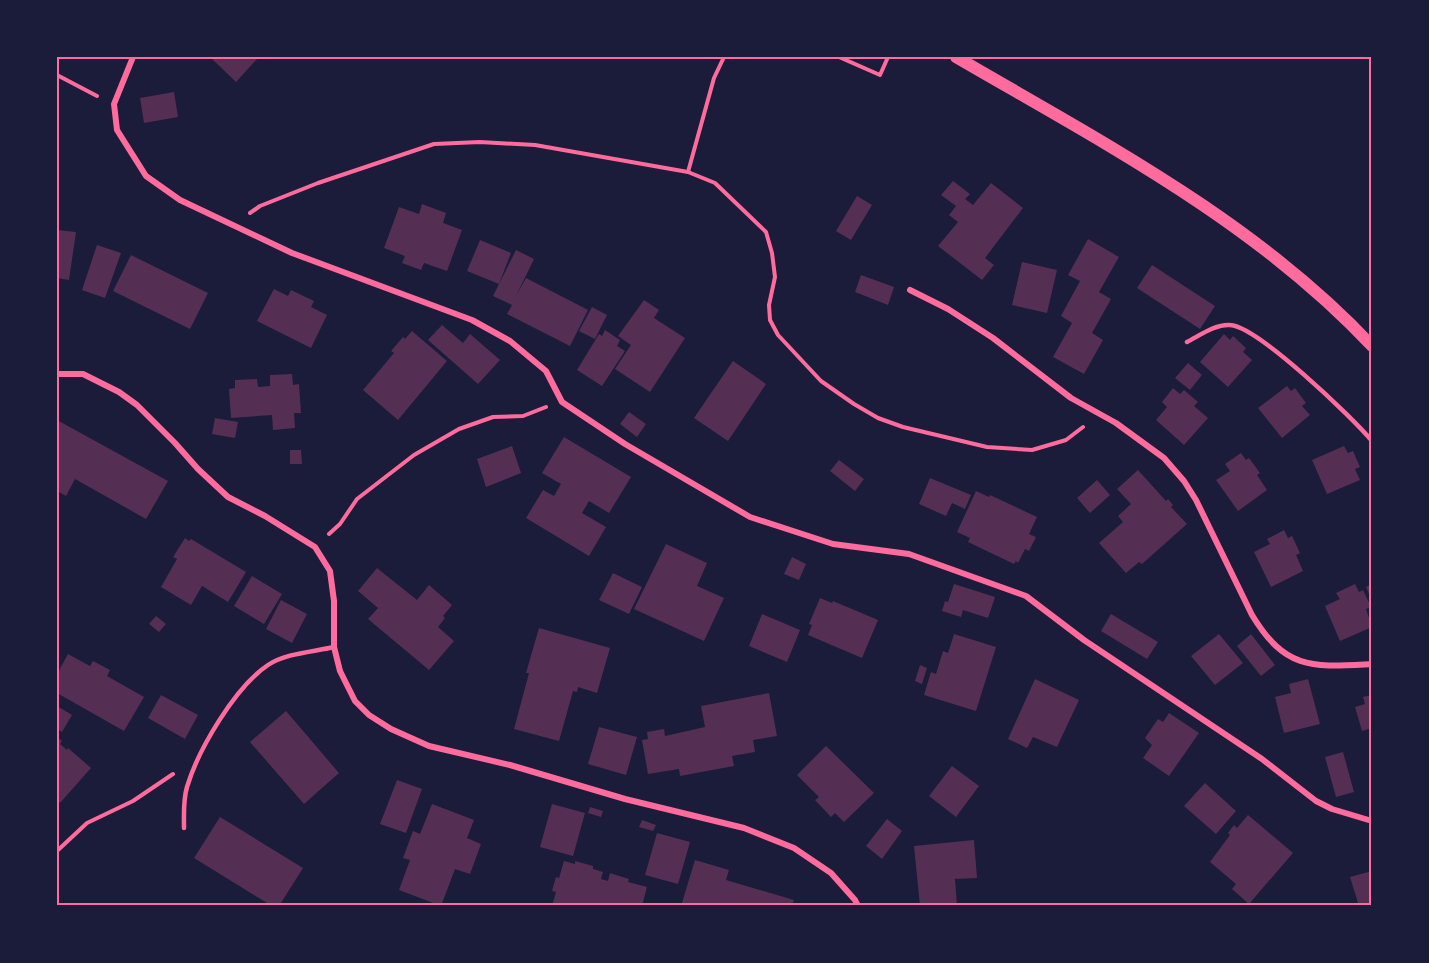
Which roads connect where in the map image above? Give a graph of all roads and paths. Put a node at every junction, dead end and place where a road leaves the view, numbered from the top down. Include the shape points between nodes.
1 (133, 57) edge
2 (724, 57) edge
3 (838, 57) edge
4 (888, 57) edge
5 (956, 57) edge
6 (57, 75) edge
7 (114, 104) junction
8 (688, 172) junction
9 (235, 225) junction
10 (910, 290) dead end
11 (1187, 342) dead end
12 (1372, 346) edge
13 (57, 374) edge
14 (562, 402) junction
15 (1094, 413) junction
16 (1372, 441) edge
17 (315, 547) junction
18 (334, 647) junction
19 (1372, 664) edge
20 (198, 760) junction
21 (1372, 821) edge
22 (184, 828) dead end
23 (57, 851) edge
24 (858, 906) edge

1 - 7 street
2 - 8 path via 714,78
3 - 4 path via 880,75
5 - 12 main road via 1198,202 1282,262
6 - 7 path
7 - 9 street via 117,130 147,176 180,201
8 - 9 path via 535,145 434,144 260,206
8 - 15 path via 715,183 766,232 775,277 770,320 778,335 820,381 854,404 903,427 987,447 1032,450 1066,440
9 - 14 street via 292,253 472,320 510,341 546,371
10 - 15 street via 993,338
11 - 16 lane via 1227,324 1248,331 1293,364
13 - 17 street via 83,374 119,392 137,405 228,497
14 - 17 path via 523,416 493,417 459,429 414,455 357,499 340,524
14 - 21 street via 750,517 833,544 909,554 1026,596 1084,640 1262,759 1316,801
15 - 19 street via 1147,445 1184,481 1252,615 1276,647 1307,664
17 - 18 street via 330,571
18 - 20 lane via 269,664 228,707
18 - 24 street via 340,671 355,701 369,716 391,729 429,746 744,828 794,848 831,873
20 - 22 lane via 184,802
20 - 23 path via 133,801 87,823

